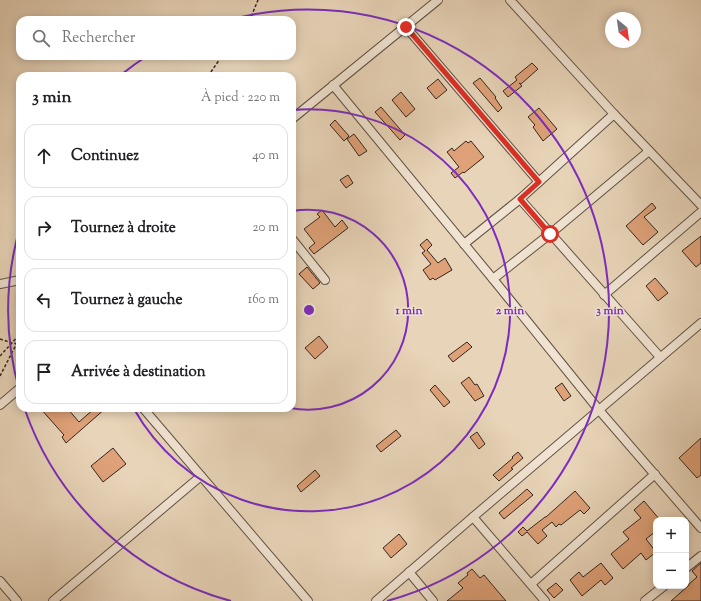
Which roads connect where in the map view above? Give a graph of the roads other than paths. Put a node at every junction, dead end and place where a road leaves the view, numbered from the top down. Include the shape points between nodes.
1 (438, 0) edge
2 (510, 0) edge
3 (406, 27) junction
4 (333, 85) junction
5 (614, 114) junction
6 (296, 116) edge
7 (649, 151) junction
8 (539, 182) junction
9 (520, 199) junction
10 (701, 205) edge
11 (701, 212) edge
12 (550, 234) junction
13 (296, 244) edge
14 (464, 244) junction
15 (493, 279) junction
16 (325, 280) dead end
17 (16, 281) edge
18 (0, 284) edge
19 (604, 295) junction
20 (701, 323) edge
21 (660, 358) junction
22 (16, 391) edge
23 (0, 405) edge
24 (598, 410) junction
25 (146, 412) edge
26 (655, 474) junction
27 (201, 476) junction
28 (473, 517) junction
29 (701, 528) edge
30 (701, 556) edge
31 (689, 566) edge
32 (409, 572) junction
33 (0, 581) edge
34 (531, 584) junction
35 (660, 589) edge
36 (17, 601) edge
37 (53, 601) edge
38 (308, 601) edge
39 (376, 601) edge
40 (433, 601) edge
41 (545, 601) edge
42 (645, 601) edge

1 - 3 street
2 - 5 street
3 - 4 street
3 - 8 street
4 - 6 street
4 - 14 street
5 - 7 street
5 - 8 street
7 - 10 street
7 - 12 street
8 - 9 street
9 - 12 street
9 - 14 street
11 - 19 street
12 - 15 street
12 - 19 street
13 - 16 street
14 - 15 street
15 - 24 street
17 - 18 street
19 - 21 street
20 - 21 street
21 - 24 street
22 - 23 street
24 - 26 street
24 - 28 street
25 - 27 street
26 - 29 street
26 - 34 street
27 - 37 street
27 - 38 street
28 - 32 street
28 - 34 street
30 - 31 street
32 - 39 street
32 - 40 street
33 - 36 street
34 - 41 street
35 - 42 street

